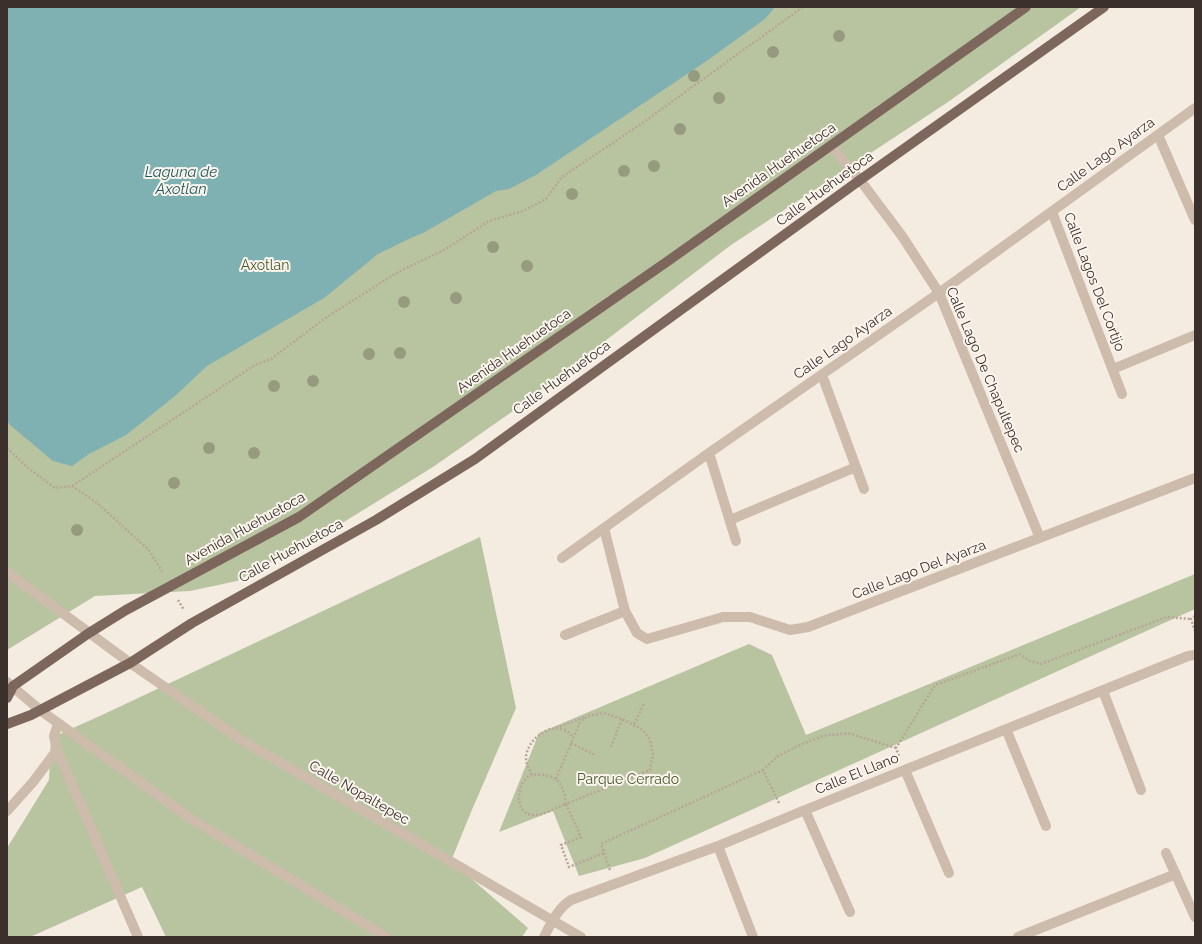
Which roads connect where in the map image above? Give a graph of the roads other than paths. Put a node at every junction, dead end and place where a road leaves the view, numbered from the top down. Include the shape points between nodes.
1 (1026, 7) edge
2 (1104, 7) edge
3 (1195, 108) edge
4 (1158, 135) junction
5 (831, 146) junction
6 (860, 180) junction
7 (1052, 212) junction
8 (1195, 220) edge
9 (939, 294) junction
10 (1195, 334) edge
11 (1113, 369) junction
12 (822, 375) junction
13 (1122, 394) dead end
14 (709, 453) junction
15 (856, 467) junction
16 (1195, 478) edge
17 (864, 489) dead end
18 (730, 520) junction
19 (604, 528) junction
20 (1040, 538) junction
21 (736, 541) dead end
22 (562, 558) dead end
23 (7, 572) edge
24 (624, 611) junction
25 (89, 633) junction
26 (565, 635) dead end
27 (1195, 655) edge
28 (130, 664) junction
29 (10, 684) edge
30 (1103, 691) junction
31 (7, 698) edge
32 (40, 710) junction
33 (7, 724) edge
34 (58, 724) junction
35 (1006, 729) junction
36 (57, 750) junction
37 (905, 770) junction
38 (1142, 790) dead end
39 (805, 810) junction
40 (7, 811) edge
41 (1046, 826) dead end
42 (718, 846) junction
43 (1166, 853) dead end
44 (949, 873) dead end
45 (1176, 874) junction
46 (850, 912) dead end
47 (1195, 917) edge
48 (552, 921) junction
49 (138, 937) edge
50 (386, 937) edge
51 (544, 937) edge
52 (581, 937) edge
53 (753, 937) edge
54 (1018, 937) edge

1 - 5 main road, Avenida Huehuetoca
2 - 6 main road, Calle Huehuetoca
3 - 4 street, Calle Lago Ayarza
4 - 7 street, Calle Lago Ayarza
4 - 8 street
5 - 6 street, Calle Lago De Chapultepec
5 - 25 main road, Avenida Huehuetoca via 299,517 126,610
6 - 9 street, Calle Lago De Chapultepec via 902,236
6 - 28 main road, Calle Huehuetoca via 475,459 376,520 192,623
7 - 9 street, Calle Lago Ayarza
7 - 11 street, Calle Lagos Del Cortijo
9 - 12 street, Calle Lago Ayarza
9 - 20 street, Calle Lago De Chapultepec
10 - 11 street, Calle Lagos Del Cortijo
11 - 13 street
12 - 14 street, Calle Lago Ayarza
12 - 15 street
14 - 18 street
14 - 19 street, Calle Lago Ayarza
15 - 17 street
15 - 18 street
16 - 20 street, Calle Lago Del Ayarza
18 - 21 street
19 - 22 street, Calle Lago Ayarza
19 - 24 street
20 - 24 street, Calle Lago Del Ayarza via 808,627 790,630 750,617 723,617 647,639 637,633
23 - 25 street, Calle Nopaltepec
24 - 26 street
25 - 28 street, Calle Nopaltepec
25 - 29 main road, Avenida Huehuetoca
27 - 30 street, Calle El Llano
28 - 32 main road, Calle Huehuetoca
28 - 48 street, Calle Nopaltepec via 244,741
29 - 31 main road, Avenida Huehuetoca
29 - 32 street
30 - 35 street, Calle El Llano
30 - 38 street
32 - 33 main road, Calle Huehuetoca via 32,716
32 - 34 street
34 - 36 street via 54,736
34 - 50 street via 190,818
35 - 37 street, Calle El Llano
35 - 41 street
36 - 40 street
36 - 49 street
37 - 39 street, Calle El Llano
37 - 44 street
39 - 42 street, Calle El Llano
39 - 46 street
42 - 48 street, Calle El Llano via 571,900 560,909
42 - 53 street
43 - 45 street
45 - 47 street
45 - 54 street
48 - 51 street, Calle El Llano
48 - 52 street, Calle Nopaltepec

